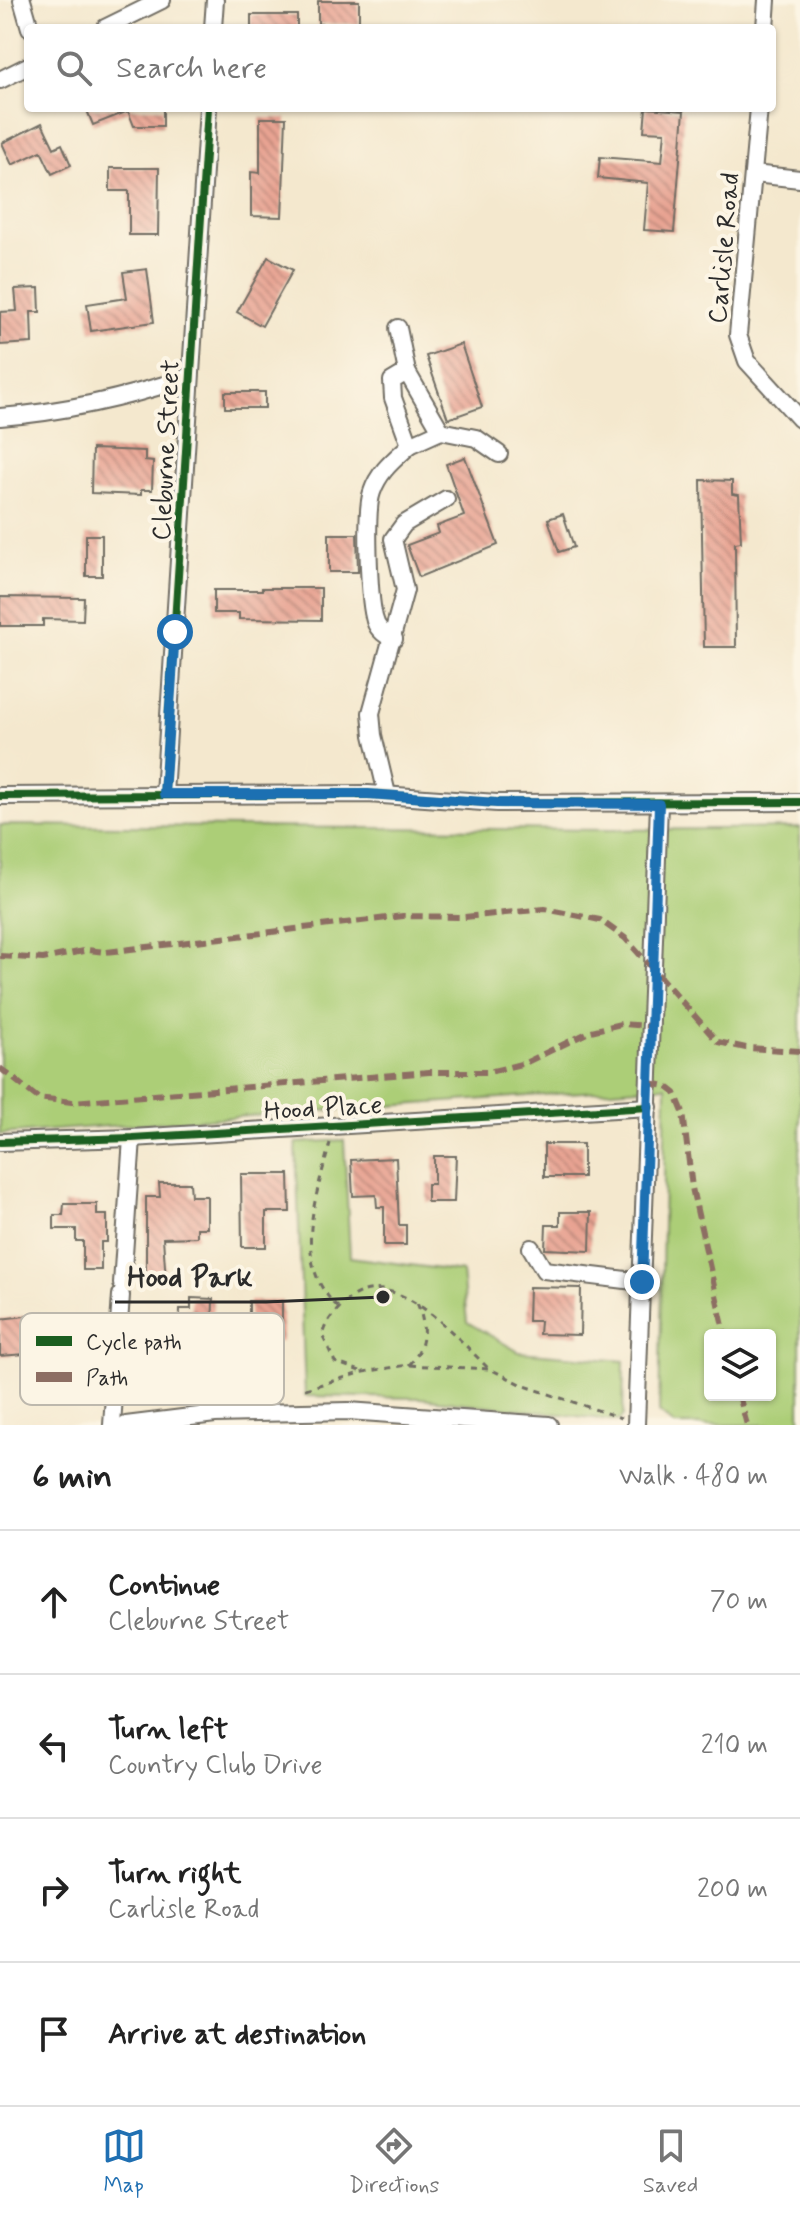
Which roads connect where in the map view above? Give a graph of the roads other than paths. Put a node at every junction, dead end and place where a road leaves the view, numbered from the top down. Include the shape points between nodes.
1 (22, 0) edge
2 (162, 0) edge
3 (215, 0) edge
4 (767, 0) edge
5 (29, 24) edge
6 (113, 24) edge
7 (213, 24) edge
8 (765, 24) edge
9 (24, 68) edge
10 (0, 80) edge
11 (208, 112) edge
12 (759, 112) edge
13 (753, 174) junction
14 (800, 179) edge
15 (398, 328) dead end
16 (407, 372) junction
17 (189, 377) junction
18 (0, 417) edge
19 (800, 419) edge
20 (441, 431) junction
21 (410, 445) junction
22 (499, 454) dead end
23 (446, 499) dead end
24 (394, 639) junction
25 (164, 794) junction
26 (387, 794) junction
27 (0, 796) edge
28 (800, 802) edge
29 (659, 804) junction
30 (649, 1107) junction
31 (132, 1138) junction
32 (0, 1142) edge
33 (531, 1248) dead end
34 (642, 1282) junction
35 (120, 1313) edge
36 (113, 1405) edge
37 (636, 1424) edge
38 (112, 1425) edge
39 (126, 1425) edge
40 (549, 1425) edge

1 - 5 street
2 - 6 street
3 - 7 street
4 - 8 street
9 - 10 street
11 - 17 street, Cleburne Street
12 - 13 street, Carlisle Road
13 - 14 street
13 - 19 street, Carlisle Road via 738,335 747,361
15 - 16 street
16 - 20 street
16 - 21 street via 392,381
17 - 18 street via 124,399
17 - 25 street, Cleburne Street
20 - 21 street
20 - 22 street via 476,438
21 - 24 street via 380,472 370,496 374,620
23 - 24 street via 404,524 393,539 405,590
24 - 26 street via 371,713
25 - 26 street
25 - 27 street
26 - 29 street via 497,803
28 - 29 street
29 - 30 street
30 - 31 street, Hood Place
30 - 34 street
31 - 32 street, Hood Place
31 - 35 street
33 - 34 street via 544,1270
34 - 37 street
36 - 38 street
39 - 40 street via 215,1414 348,1411

